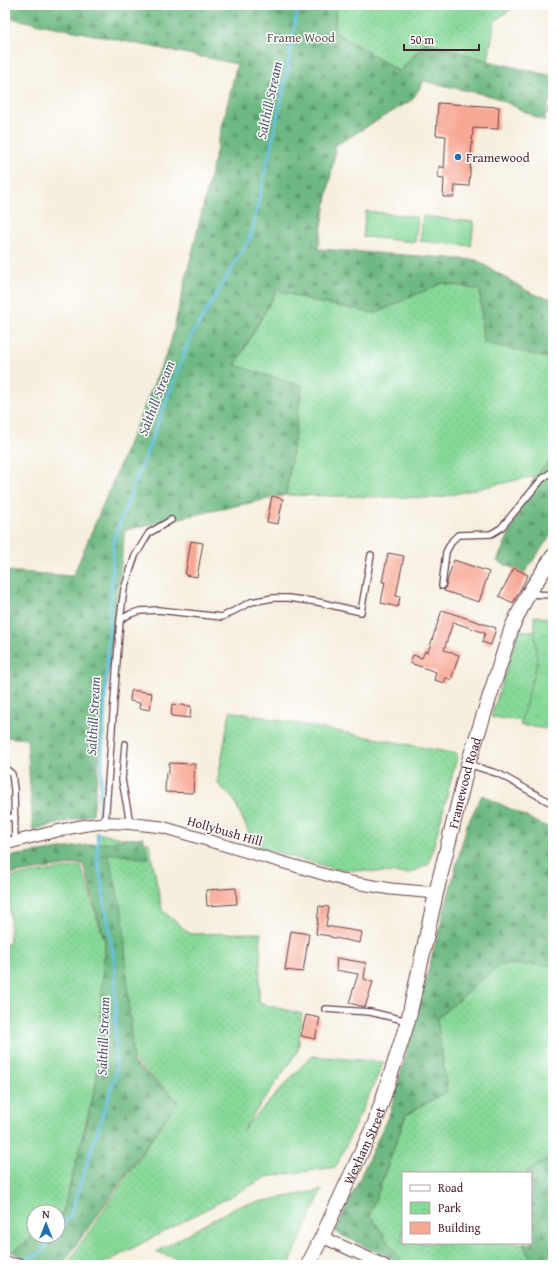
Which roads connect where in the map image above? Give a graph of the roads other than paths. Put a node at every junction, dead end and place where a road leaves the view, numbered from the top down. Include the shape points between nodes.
1 (553, 471) edge
2 (170, 520) dead end
3 (371, 555) dead end
4 (553, 556) edge
5 (442, 586) dead end
6 (528, 594) junction
7 (553, 595) edge
8 (120, 620) junction
9 (125, 744) dead end
10 (468, 764) junction
11 (5, 768) edge
12 (553, 804) edge
13 (5, 817) edge
14 (15, 818) junction
15 (105, 823) junction
16 (130, 823) junction
17 (10, 843) edge
18 (436, 893) junction
19 (325, 1009) dead end
20 (408, 1021) junction
21 (322, 1237) junction
22 (5, 1263) edge
23 (21, 1265) edge
24 (308, 1265) edge
25 (384, 1265) edge

1 - 5 lane via 542,479 501,528 491,534 458,535 452,541 446,552
2 - 8 lane via 149,533 135,556 124,590
3 - 8 lane via 361,612 302,600 273,598 251,602 222,617 158,610 130,614
4 - 6 street, Framewood Road
6 - 7 lane
6 - 10 street, Framewood Road via 512,627
8 - 15 lane
9 - 16 lane via 122,780
10 - 12 lane via 499,774
10 - 18 street, Framewood Road
11 - 14 lane via 12,774
13 - 14 lane
14 - 17 lane
15 - 16 street, Hollybush Hill
15 - 17 street, Hollybush Hill via 74,826
16 - 18 street, Hollybush Hill via 162,827 350,882
18 - 20 street, Framewood Road
19 - 20 lane via 370,1012
20 - 21 street, Wexham Street via 375,1123
21 - 24 street, Wexham Street
21 - 25 street
22 - 23 street

